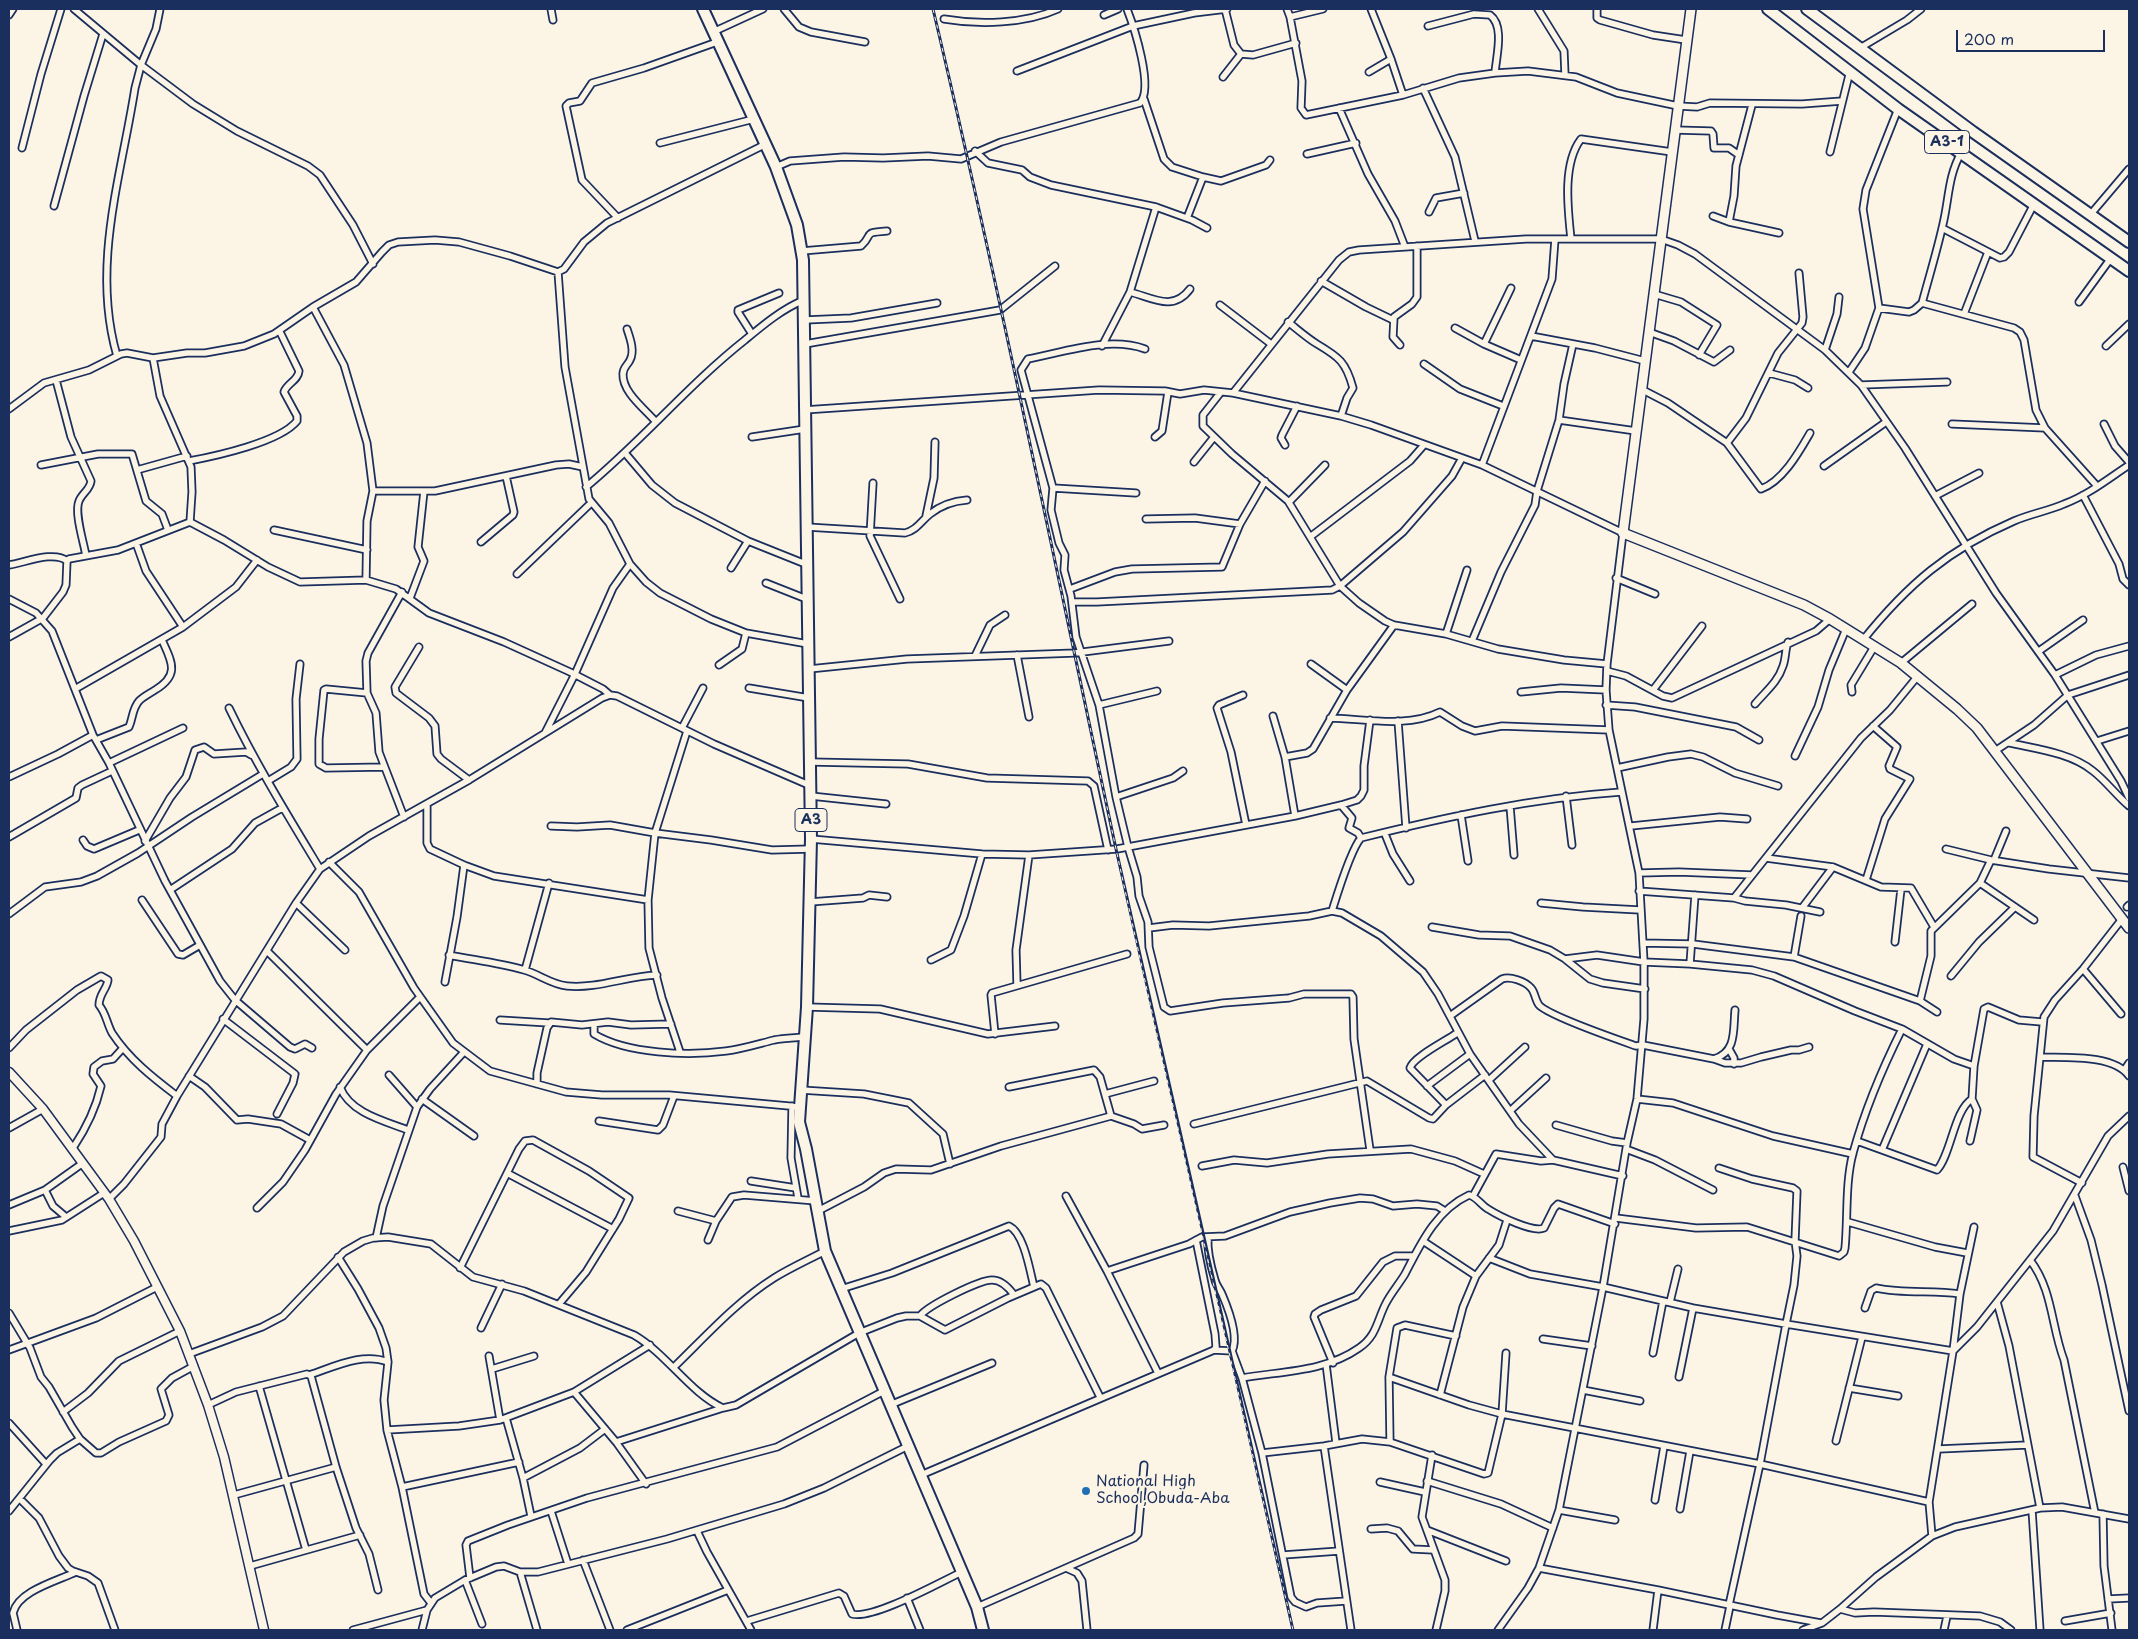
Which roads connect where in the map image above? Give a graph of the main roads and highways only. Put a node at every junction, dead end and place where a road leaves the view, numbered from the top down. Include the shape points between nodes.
1 (703, 9) edge
2 (1691, 9) edge
3 (1768, 9) edge
4 (1807, 9) edge
5 (2129, 242) edge
6 (2129, 271) edge
7 (2129, 928) edge
8 (979, 1612) junction
9 (984, 1630) edge
10 (988, 1630) edge

1 - 8 highway, A3 via 776,167 795,218 802,251 811,844 807,1007 801,1090 796,1106 825,1252
2 - 7 main road via 1623,533 1804,605 1901,664 1976,728
3 - 6 highway, A3-1 via 1898,108
4 - 5 highway, A3-1 via 1819,14 1973,132
8 - 9 highway, A3
8 - 10 highway, A3

